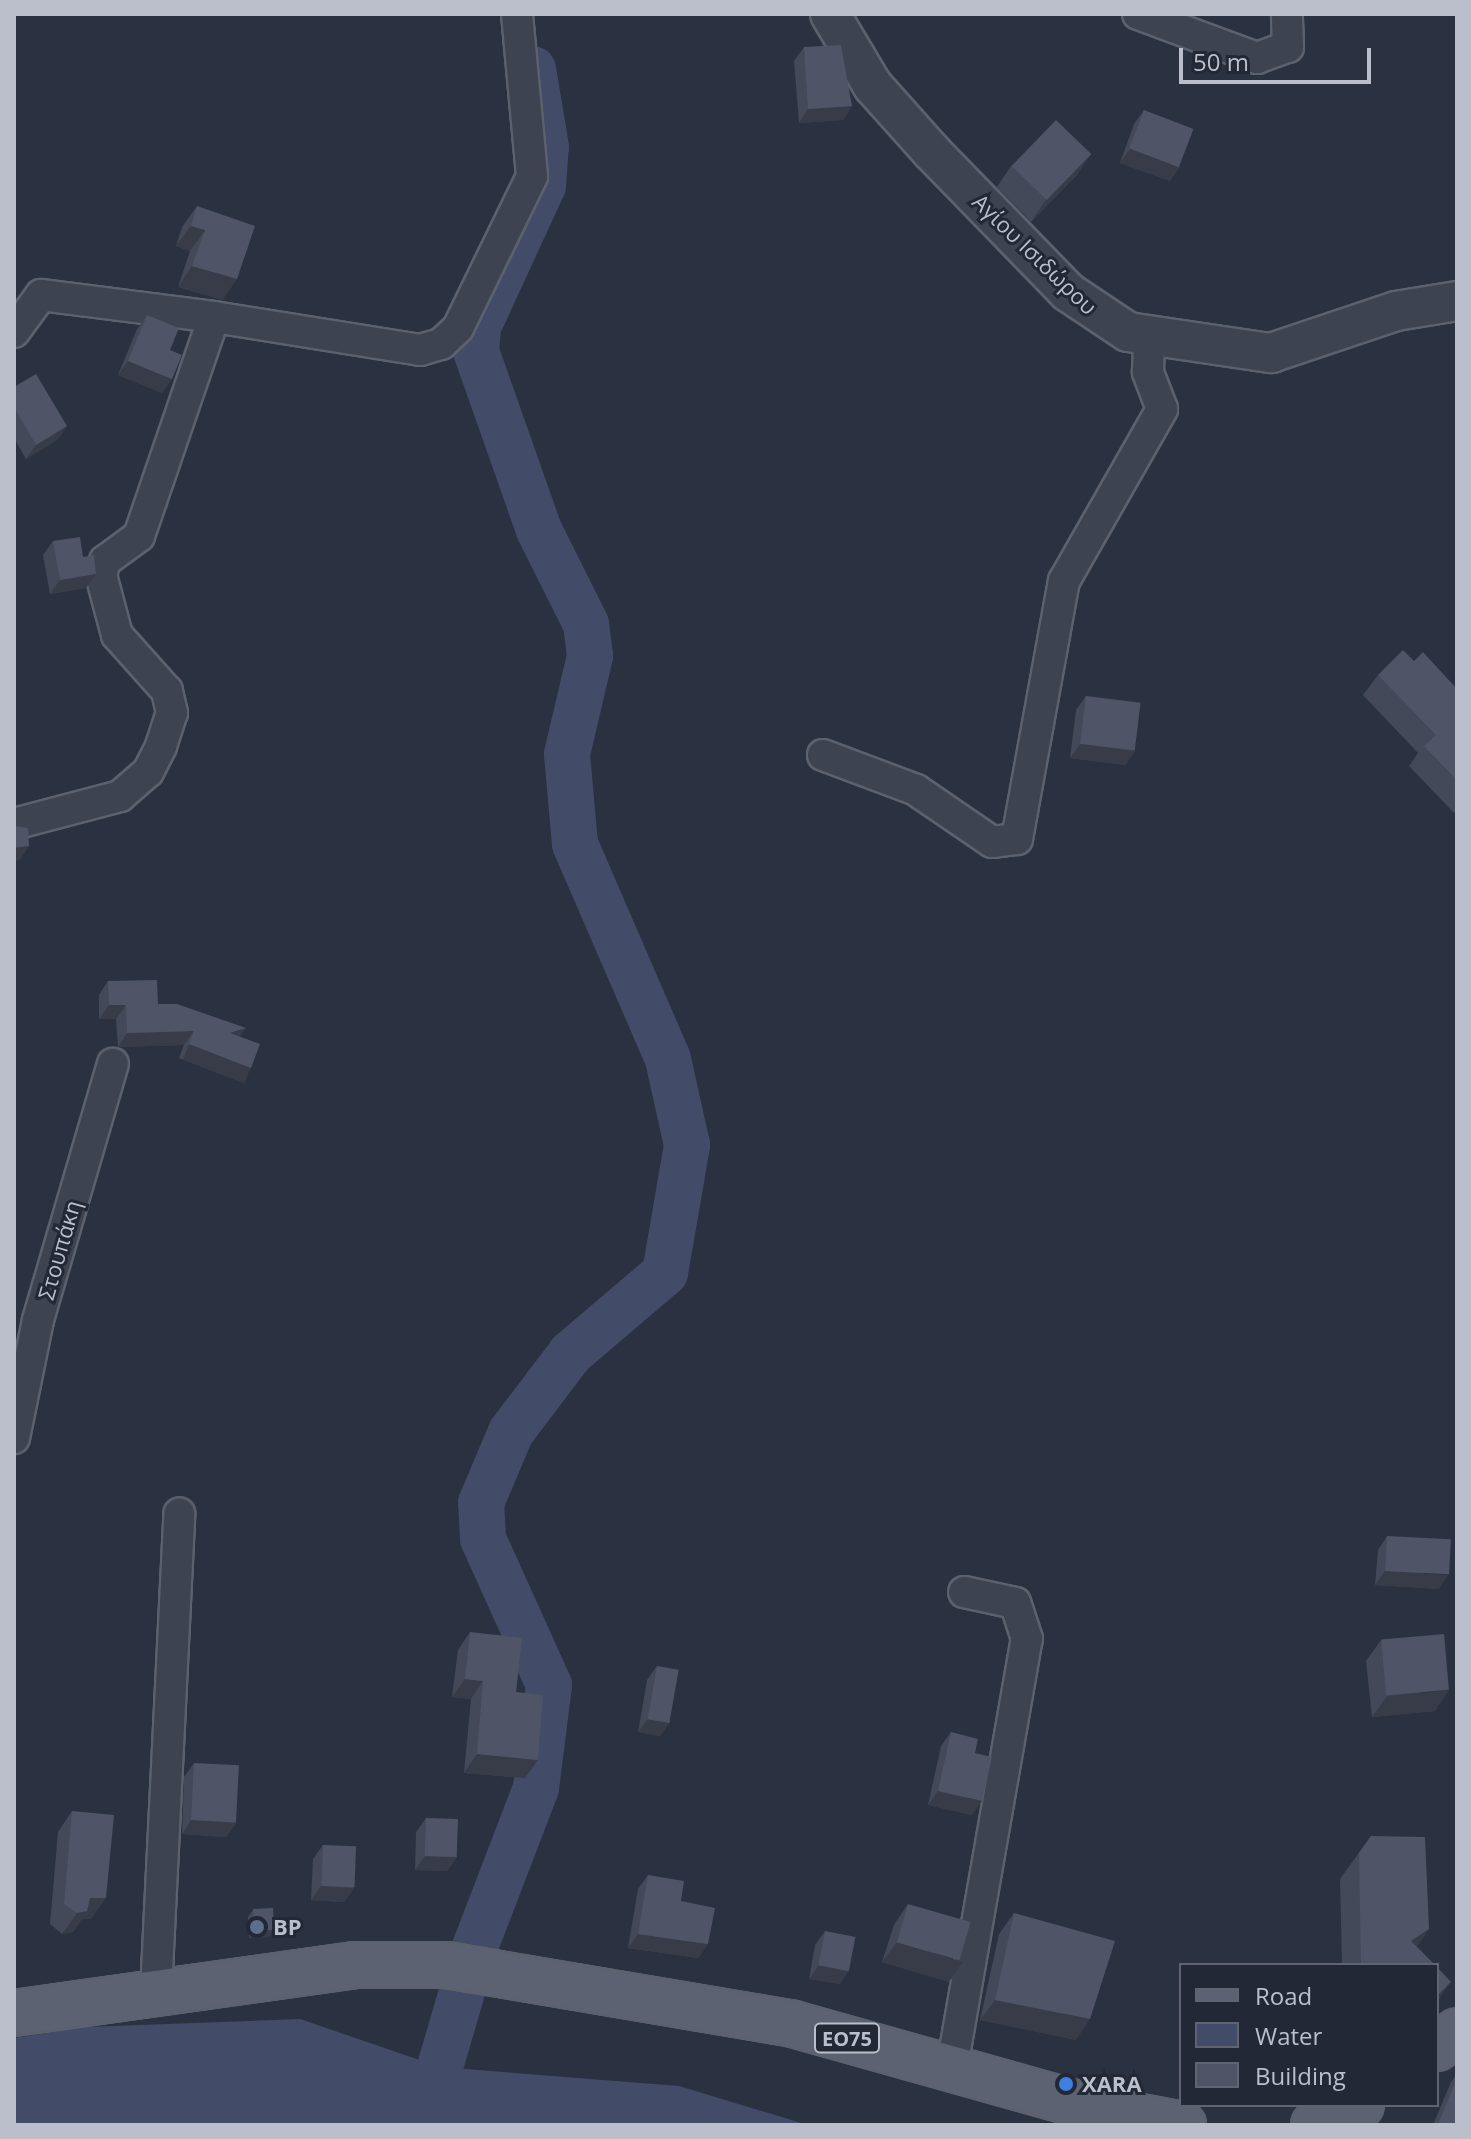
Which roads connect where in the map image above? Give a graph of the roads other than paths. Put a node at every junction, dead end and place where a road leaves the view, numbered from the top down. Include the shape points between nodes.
1 (517, 14) edge
2 (830, 14) edge
3 (1138, 14) edge
4 (1287, 14) edge
5 (1457, 301) edge
6 (214, 317) junction
7 (14, 332) edge
8 (1149, 339) junction
9 (823, 755) dead end
10 (14, 824) edge
11 (113, 1064) dead end
12 (26, 1320) edge
13 (14, 1438) edge
14 (179, 1514) dead end
15 (964, 1592) dead end
16 (156, 1992) junction
17 (14, 2013) edge
18 (1457, 2031) edge
19 (1439, 2046) edge
20 (952, 2067) junction
21 (1356, 2107) edge
22 (1183, 2125) edge
23 (1314, 2125) edge

1 - 6 street via 532,176 451,337 420,350
2 - 8 street, Αγίου Ισιδώρου via 888,105 1068,292 1109,323
3 - 4 street via 1257,58 1288,47
5 - 8 street, Αγίου Ισιδώρου via 1396,311 1271,353
6 - 7 street via 41,295
6 - 10 street via 139,536 114,552 101,575 117,635 167,691 172,713 161,746 148,772 120,796
8 - 9 street via 1148,372 1162,409 1064,581 1017,839 992,842 916,790
11 - 12 street, Στουπάκη
12 - 13 street, Στουπάκη
14 - 16 street
15 - 20 street via 1015,1603 1027,1639
16 - 17 main road, ΕΟ75
16 - 20 main road, ΕΟ75 via 355,1965 446,1965 793,2024
18 - 19 main road
20 - 22 main road, ΕΟ75 via 1084,2106
21 - 23 main road

